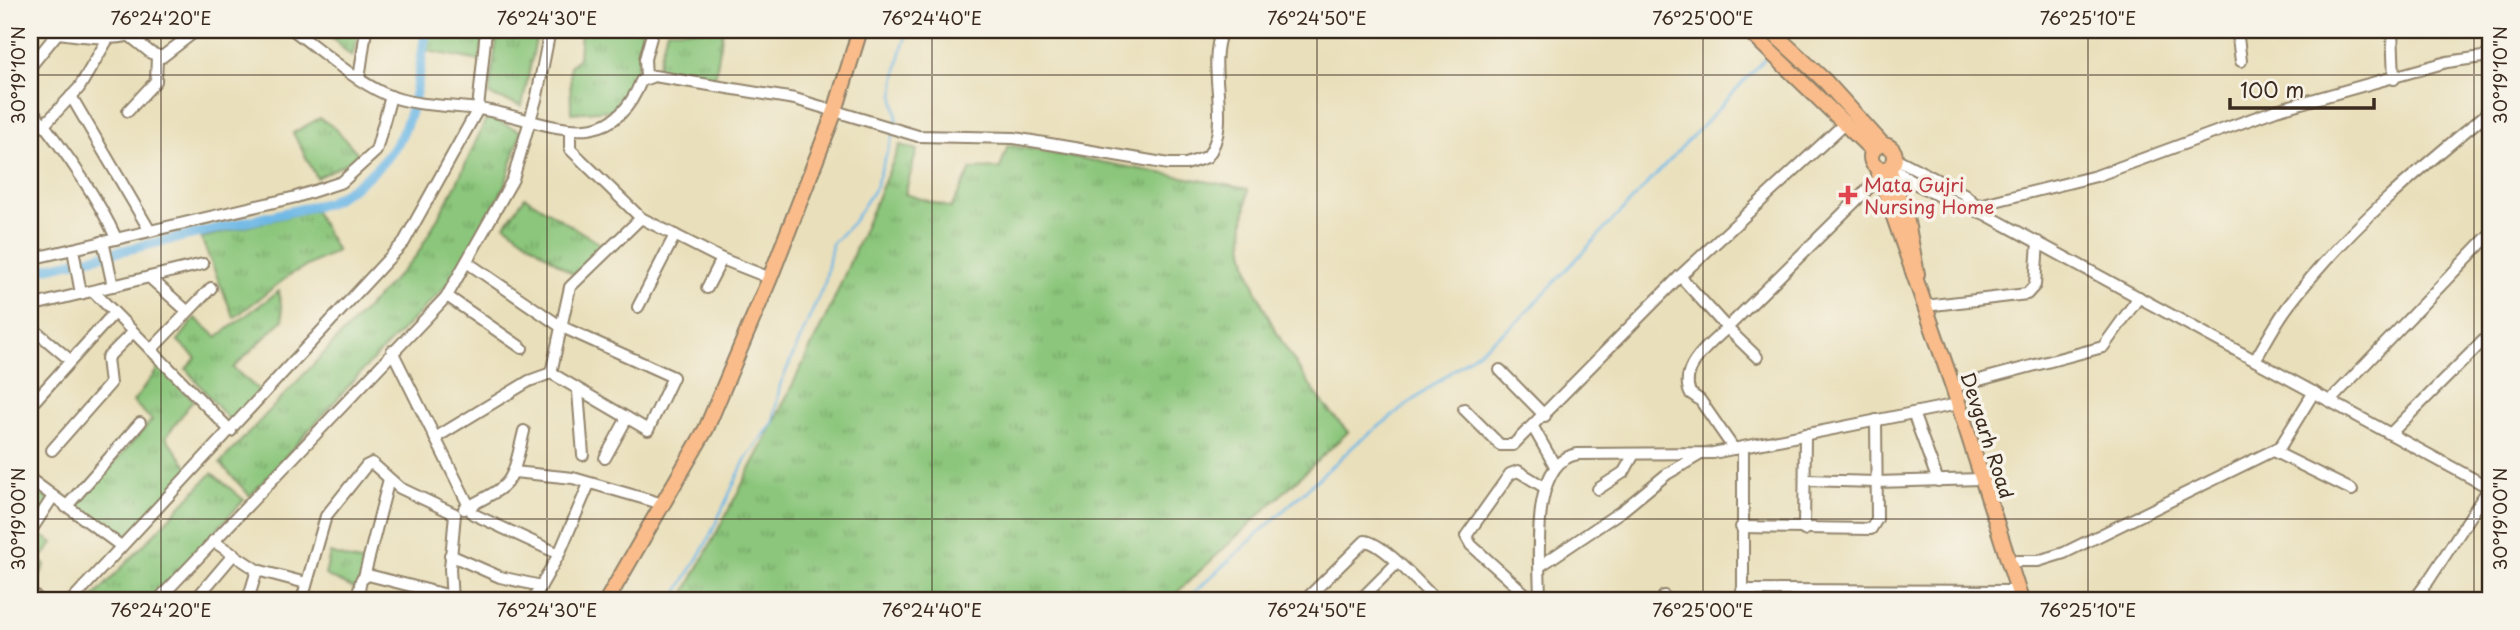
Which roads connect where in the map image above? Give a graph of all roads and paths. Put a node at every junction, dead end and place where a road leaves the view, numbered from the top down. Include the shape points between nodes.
1 (197, 30) edge
2 (293, 30) edge
3 (366, 30) edge
4 (486, 30) edge
5 (550, 30) edge
6 (653, 30) edge
7 (860, 30) edge
8 (1222, 30) edge
9 (1748, 30) edge
10 (1770, 30) edge
11 (2237, 30) edge
12 (2392, 30) edge
13 (59, 32) edge
14 (135, 33) edge
15 (109, 37) junction
16 (2490, 56) edge
17 (157, 57) junction
18 (2241, 61) dead end
19 (30, 67) edge
20 (646, 77) junction
21 (359, 79) junction
22 (2394, 79) junction
23 (71, 96) junction
24 (391, 96) junction
25 (30, 107) edge
26 (478, 109) junction
27 (128, 111) dead end
28 (835, 111) junction
29 (2490, 111) edge
30 (527, 122) junction
31 (1844, 124) junction
32 (44, 125) junction
33 (570, 130) junction
34 (1878, 148) junction
35 (1886, 167) junction
36 (1982, 209) junction
37 (641, 218) junction
38 (150, 231) junction
39 (2490, 234) edge
40 (675, 235) junction
41 (116, 238) junction
42 (103, 241) junction
43 (2038, 242) junction
44 (73, 249) junction
45 (722, 259) junction
46 (30, 260) edge
47 (468, 263) junction
48 (203, 264) dead end
49 (1680, 276) junction
50 (149, 277) junction
51 (770, 278) junction
52 (113, 286) junction
53 (211, 288) dead end
54 (707, 288) dead end
55 (93, 291) junction
56 (81, 294) junction
57 (447, 296) junction
58 (2139, 297) junction
59 (30, 306) edge
60 (1925, 306) junction
61 (638, 307) dead end
62 (187, 311) junction
63 (114, 313) junction
64 (30, 326) edge
65 (560, 326) junction
66 (1727, 328) junction
67 (133, 332) junction
68 (2490, 334) edge
69 (522, 348) dead end
70 (151, 350) junction
71 (392, 351) junction
72 (1757, 357) dead end
73 (70, 360) junction
74 (2255, 360) junction
75 (1500, 370) dead end
76 (551, 373) junction
77 (1953, 387) junction
78 (578, 391) junction
79 (2314, 392) junction
80 (2330, 401) junction
81 (1958, 404) junction
82 (30, 406) edge
83 (1464, 409) dead end
84 (1913, 413) junction
85 (1545, 416) junction
86 (627, 418) junction
87 (1876, 420) junction
88 (140, 423) dead end
89 (1533, 427) junction
90 (231, 431) junction
91 (524, 431) dead end
92 (1805, 434) junction
93 (2390, 434) junction
94 (435, 438) junction
95 (1738, 448) junction
96 (52, 450) dead end
97 (2273, 451) junction
98 (1704, 453) junction
99 (1634, 454) junction
100 (583, 455) dead end
101 (604, 458) dead end
102 (1555, 466) junction
103 (514, 472) junction
104 (389, 479) junction
105 (1981, 479) junction
106 (30, 480) edge
107 (1805, 480) junction
108 (1938, 481) junction
109 (1877, 482) junction
110 (589, 484) junction
111 (1544, 487) junction
112 (2490, 488) edge
113 (1598, 489) dead end
114 (2352, 490) dead end
115 (52, 498) junction
116 (663, 504) junction
117 (66, 507) junction
118 (468, 507) junction
119 (455, 514) junction
120 (1741, 527) junction
121 (1804, 530) junction
122 (30, 532) edge
123 (213, 541) junction
124 (121, 546) junction
125 (234, 554) junction
126 (559, 554) junction
127 (450, 555) junction
128 (2008, 561) junction
129 (1397, 563) junction
130 (1540, 566) junction
131 (257, 570) junction
132 (364, 577) junction
133 (306, 583) junction
134 (541, 586) junction
135 (30, 593) edge
136 (1742, 595) edge
137 (2019, 595) edge
138 (429, 596) edge
139 (452, 598) edge
140 (40, 600) edge
141 (72, 600) edge
142 (158, 600) edge
143 (195, 600) edge
144 (248, 600) edge
145 (302, 600) edge
146 (357, 600) edge
147 (533, 600) edge
148 (607, 600) edge
149 (1304, 600) edge
150 (1360, 600) edge
151 (1436, 600) edge
152 (1532, 600) edge
153 (1540, 600) edge
154 (2408, 600) edge

1 - 17 street
2 - 21 street
3 - 21 street
4 - 26 street
5 - 30 street
6 - 20 street via 645,59
7 - 28 main road
8 - 28 street via 1214,56 1218,140 1207,157 1186,164 1144,162 1014,138 903,133
9 - 31 main road
10 - 34 main road via 1803,59
11 - 18 street
12 - 22 street
13 - 15 street
13 - 19 street
14 - 15 street
14 - 17 street
15 - 23 street
16 - 22 street via 2447,62
17 - 27 street via 156,80
20 - 28 street via 795,99
20 - 33 street via 629,108 615,119
21 - 24 street
22 - 36 street via 2276,110 2096,176
23 - 32 street
23 - 38 street
24 - 26 street
24 - 38 street via 376,151 342,182
25 - 32 street
26 - 30 street
26 - 90 street via 404,242
28 - 51 main road
29 - 74 street via 2408,178 2336,251 2288,307
30 - 33 street
30 - 47 street via 513,179
31 - 34 main road
31 - 49 street
32 - 41 street
33 - 37 street via 570,149
34 - 35 main road, Devgarh Road via 1871,158
34 - 35 main road via 1893,151
35 - 36 street via 1939,197
35 - 60 main road, Devgarh Road
35 - 66 street
36 - 43 street
37 - 40 street
37 - 65 street via 570,287
38 - 41 street
39 - 80 street
40 - 45 street
40 - 61 street
41 - 42 street
42 - 44 street
42 - 52 street
43 - 58 street
43 - 60 street via 2035,285 2027,294
44 - 46 street
44 - 56 street
45 - 51 street
45 - 54 street
47 - 57 street
47 - 65 street
48 - 50 street
49 - 66 street
49 - 85 street
50 - 52 street
50 - 62 street
51 - 116 main road via 706,429
52 - 55 street
53 - 62 street
55 - 56 street
55 - 63 street
56 - 59 street
57 - 69 street
57 - 71 street
58 - 74 street
58 - 77 street via 2103,347
60 - 77 main road, Devgarh Road
62 - 70 street
63 - 67 street
63 - 73 street
64 - 73 street
65 - 76 street
65 - 86 street via 673,377 648,430
66 - 72 street
66 - 95 street via 1696,356 1688,390
67 - 70 street
67 - 96 street via 107,358 110,384
68 - 93 street
70 - 90 street
71 - 94 street
71 - 123 street
73 - 82 street
74 - 79 street
75 - 85 street
76 - 78 street
76 - 94 street via 529,380
77 - 81 main road, Devgarh Road
78 - 86 street
78 - 100 street
79 - 80 street
79 - 97 street via 2285,442
80 - 93 street
81 - 84 street
81 - 105 main road, Devgarh Road
83 - 89 street via 1500,446 1513,445
84 - 87 street
84 - 108 street
85 - 89 street
86 - 101 street
87 - 92 street
87 - 109 street
88 - 117 street
89 - 102 street
90 - 124 street
91 - 103 street
92 - 95 street
92 - 107 street
93 - 112 street
94 - 118 street
95 - 98 street
95 - 120 street
97 - 114 street
97 - 128 street via 2064,553 2038,561
98 - 99 street
98 - 130 street via 1667,474
99 - 102 street via 1573,455
99 - 113 street via 1624,472
102 - 111 street
103 - 110 street
103 - 118 street via 498,493
104 - 119 street
104 - 132 street
104 - 133 street via 375,464 366,466 326,516
105 - 108 street
105 - 128 main road, Devgarh Road
106 - 115 street
107 - 109 street
107 - 121 street
108 - 109 street
109 - 121 street via 1877,519 1871,529
110 - 116 street
110 - 126 street
111 - 130 street
111 - 152 street via 1518,471 1510,474 1466,536
112 - 154 street via 2429,580
115 - 117 street
115 - 122 street
116 - 148 main road
117 - 124 street
118 - 119 street
118 - 126 street via 479,519
119 - 127 street
120 - 121 street
120 - 136 street
123 - 125 street
123 - 142 street
124 - 141 street
125 - 131 street
125 - 143 street
126 - 134 street
127 - 134 street via 500,577
127 - 139 street
128 - 137 main road, Devgarh Road
129 - 149 street via 1365,541
129 - 150 street
129 - 151 street
130 - 153 street
131 - 133 street
131 - 144 street
132 - 138 street via 373,575
132 - 146 street
133 - 145 street
134 - 147 street
135 - 140 street
136 - 137 street
138 - 139 street

